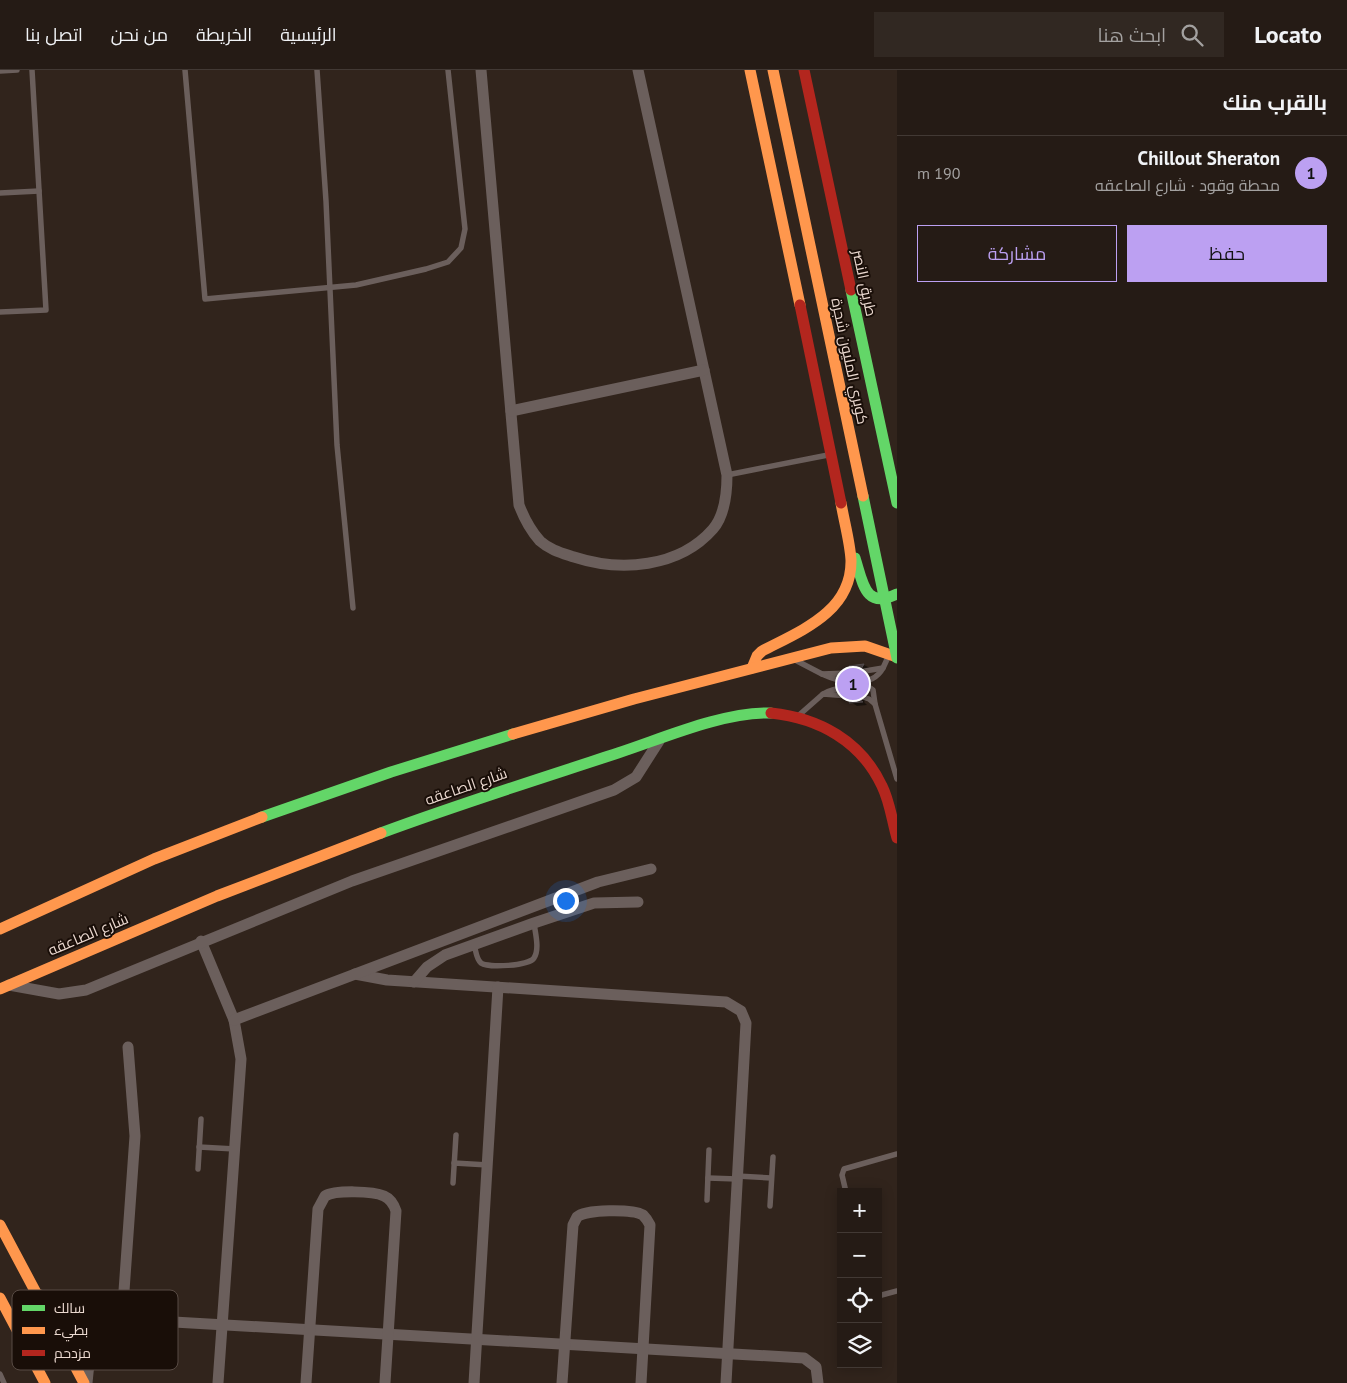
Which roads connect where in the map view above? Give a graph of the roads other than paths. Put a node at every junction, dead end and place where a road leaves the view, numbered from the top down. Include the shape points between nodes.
1 (18, 70) edge
2 (32, 70) edge
3 (185, 70) edge
4 (317, 70) edge
5 (448, 70) edge
6 (481, 70) edge
7 (638, 70) edge
8 (750, 70) edge
9 (773, 70) edge
10 (804, 70) edge
11 (0, 71) edge
12 (39, 190) junction
13 (0, 193) edge
14 (328, 288) junction
15 (0, 312) edge
16 (704, 370) junction
17 (511, 411) junction
18 (832, 454) junction
19 (727, 475) junction
20 (897, 503) edge
21 (849, 545) junction
22 (897, 594) edge
23 (353, 608) dead end
24 (895, 656) edge
25 (792, 658) junction
26 (752, 668) junction
27 (883, 668) junction
28 (865, 671) dead end
29 (850, 673) dead end
30 (822, 674) junction
31 (823, 694) junction
32 (849, 696) dead end
33 (863, 697) dead end
34 (875, 704) junction
35 (798, 716) junction
36 (659, 741) junction
37 (897, 779) edge
38 (897, 838) edge
39 (651, 869) dead end
40 (638, 902) dead end
41 (534, 923) junction
42 (0, 929) edge
43 (201, 941) junction
44 (474, 945) junction
45 (355, 974) junction
46 (414, 982) junction
47 (4, 987) edge
48 (498, 987) junction
49 (234, 1020) junction
50 (128, 1047) dead end
51 (201, 1119) dead end
52 (456, 1135) dead end
53 (199, 1147) junction
54 (235, 1149) junction
55 (709, 1150) dead end
56 (897, 1154) edge
57 (773, 1156) dead end
58 (454, 1163) junction
59 (488, 1165) junction
60 (198, 1169) dead end
61 (708, 1178) junction
62 (737, 1178) junction
63 (772, 1178) junction
64 (453, 1183) dead end
65 (845, 1188) edge
66 (707, 1200) dead end
67 (770, 1206) dead end
68 (0, 1225) edge
69 (34, 1290) edge
70 (124, 1290) edge
71 (897, 1292) edge
72 (882, 1295) edge
73 (0, 1298) edge
74 (12, 1321) edge
75 (178, 1322) edge
76 (222, 1324) junction
77 (310, 1329) junction
78 (388, 1334) junction
79 (477, 1338) junction
80 (565, 1342) junction
81 (643, 1347) junction
82 (727, 1352) junction
83 (38, 1370) edge
84 (78, 1370) edge
85 (87, 1370) edge
86 (0, 1374) edge
87 (4, 1383) edge
88 (45, 1383) edge
89 (85, 1383) edge
90 (218, 1383) edge
91 (306, 1383) edge
92 (385, 1383) edge
93 (474, 1383) edge
94 (562, 1383) edge
95 (642, 1383) edge
96 (726, 1383) edge
97 (818, 1383) edge

1 - 11 lane
2 - 12 lane
3 - 14 lane via 204,299
4 - 14 lane
5 - 14 lane via 465,229 461,248 448,262 426,269
6 - 17 street
7 - 16 street
8 - 18 main road
9 - 24 main road, كوبري المليون شجرة, bridge
10 - 20 main road, طريق النصر
12 - 13 lane
12 - 15 lane via 46,310
14 - 23 lane via 336,445
16 - 17 street
16 - 19 street
17 - 19 street via 519,505 528,526 541,542 583,560 636,565 663,560 688,550 714,529 727,494
18 - 19 lane
18 - 21 main road
21 - 22 main road via 865,591 879,599
21 - 26 main road via 849,576 838,602 818,621 762,651
24 - 25 main road via 871,647 851,645
24 - 27 lane
25 - 26 main road
25 - 30 lane
26 - 42 main road via 544,725 282,809 137,865
27 - 28 lane
27 - 30 lane via 874,677 853,683
29 - 30 lane
31 - 32 lane
31 - 34 lane via 834,689 866,686 873,690
31 - 35 lane
33 - 34 lane
34 - 37 lane
35 - 36 main road, شارع الصاعقه via 749,714
35 - 38 main road, شارع الصاعقه via 837,733 867,762 882,786
36 - 43 street via 636,776 614,790 352,880
36 - 47 main road, شارع الصاعقه via 508,787 363,839 207,900
39 - 45 street via 598,882
40 - 41 street via 594,903
41 - 44 street
41 - 44 lane via 537,952 534,959 526,964 484,965
43 - 47 street via 77,993
43 - 49 street
44 - 46 street via 435,961
45 - 46 street
45 - 49 street
46 - 48 street
48 - 59 street
48 - 62 street via 726,1002 737,1007 746,1023
49 - 54 street via 241,1059
50 - 70 street via 135,1136
51 - 53 lane
52 - 58 lane
53 - 54 lane
53 - 60 lane
54 - 76 street
55 - 61 lane
56 - 65 lane via 844,1169
57 - 63 lane
58 - 59 lane
58 - 64 lane
59 - 79 street
61 - 62 lane
61 - 66 lane
62 - 63 lane
62 - 82 street
63 - 67 lane
68 - 69 main road
71 - 72 lane
73 - 74 main road
75 - 76 street
76 - 77 street
76 - 90 street
77 - 78 street
77 - 78 street via 318,1209 325,1196 338,1192 380,1195 394,1206
77 - 91 street
78 - 79 street
78 - 92 street
79 - 80 street
79 - 93 street
80 - 81 street
80 - 81 street via 574,1221 589,1211 636,1213 645,1217 650,1230
80 - 94 street
81 - 82 street
81 - 95 street
82 - 96 street
82 - 97 street via 804,1358 816,1367
83 - 88 main road
84 - 89 main road
85 - 89 street
86 - 87 lane

